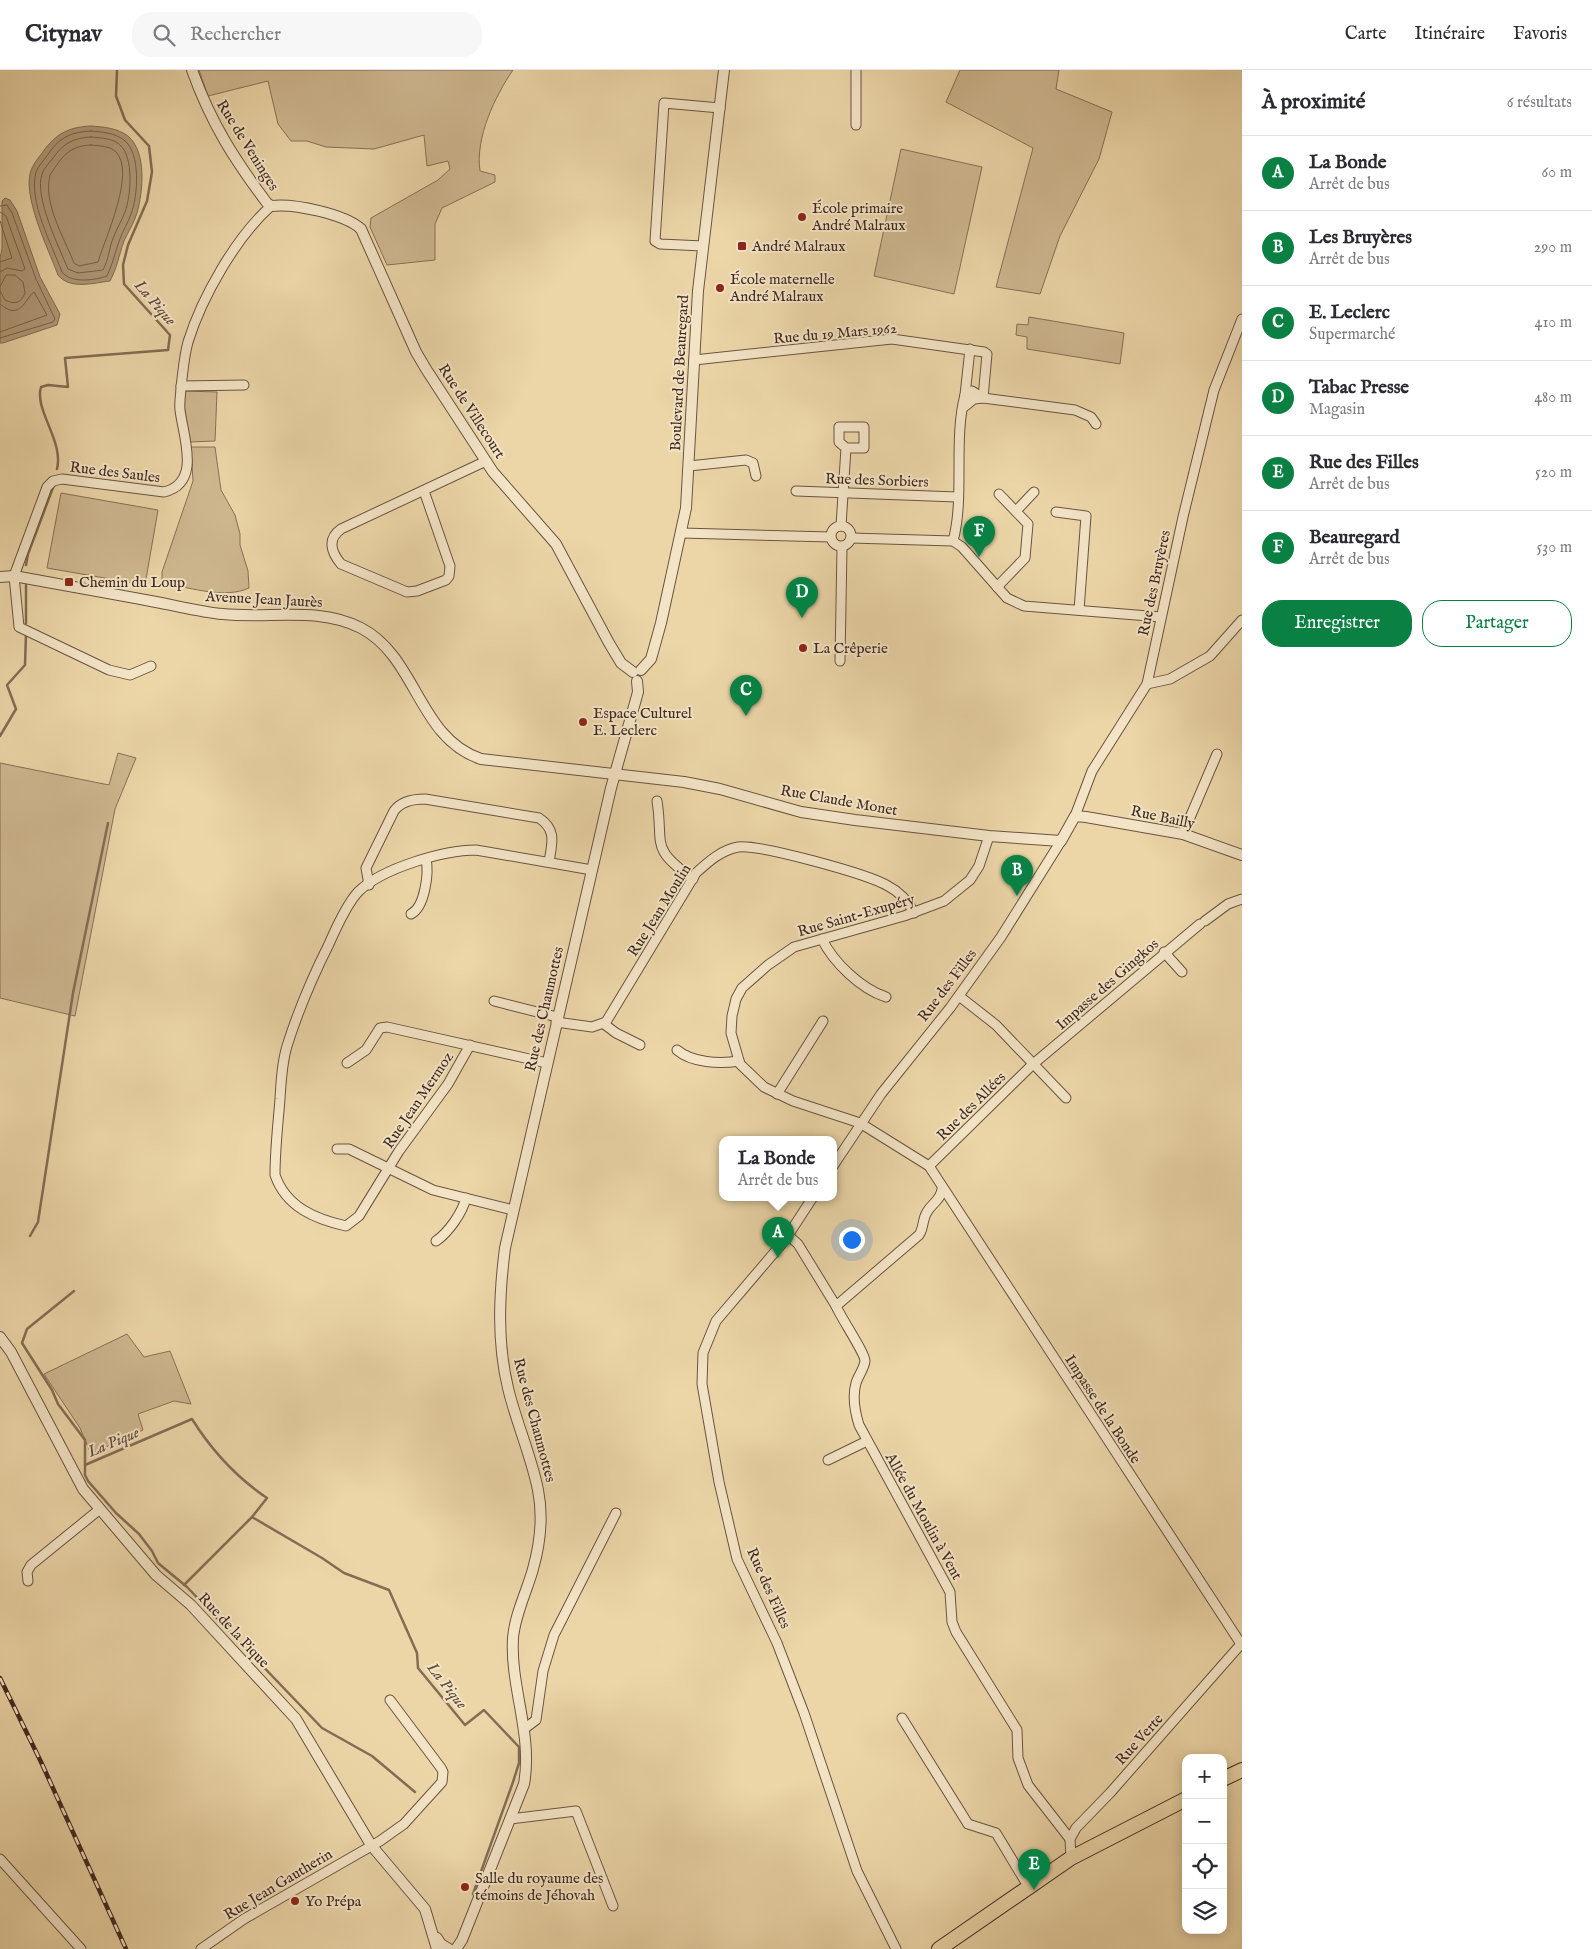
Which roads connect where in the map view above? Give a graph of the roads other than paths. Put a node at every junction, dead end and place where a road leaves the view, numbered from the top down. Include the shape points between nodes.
1 (192, 70) edge
2 (724, 70) edge
3 (856, 70) edge
4 (720, 108) junction
5 (856, 125) dead end
6 (271, 206) junction
7 (703, 246) junction
8 (1242, 318) edge
9 (970, 349) junction
10 (694, 360) junction
11 (244, 385) dead end
12 (181, 386) junction
13 (965, 395) junction
14 (983, 398) junction
15 (964, 407) junction
16 (1096, 424) dead end
17 (846, 448) dead end
18 (486, 461) junction
19 (689, 466) junction
20 (756, 476) dead end
21 (424, 491) junction
22 (796, 492) dead end
23 (1034, 492) dead end
24 (843, 493) junction
25 (999, 494) dead end
26 (957, 496) junction
27 (1016, 510) junction
28 (1056, 512) dead end
29 (841, 526) junction
30 (682, 533) junction
31 (831, 537) junction
32 (851, 538) junction
33 (952, 541) junction
34 (842, 546) junction
35 (14, 576) junction
36 (0, 577) edge
37 (997, 587) junction
38 (1079, 610) junction
39 (1161, 617) junction
40 (1242, 620) edge
41 (840, 661) dead end
42 (151, 666) dead end
43 (637, 675) junction
44 (1148, 684) junction
45 (1217, 754) dead end
46 (615, 772) junction
47 (657, 801) dead end
48 (1075, 816) junction
49 (1183, 834) junction
50 (989, 836) junction
51 (1061, 841) junction
52 (1242, 855) edge
53 (426, 859) junction
54 (549, 862) junction
55 (592, 870) junction
56 (693, 878) junction
57 (368, 885) junction
58 (1242, 898) edge
59 (914, 913) junction
60 (411, 914) dead end
61 (822, 939) junction
62 (1164, 952) junction
63 (1182, 972) dead end
64 (959, 996) junction
65 (886, 997) dead end
66 (494, 1001) dead end
67 (557, 1020) junction
68 (823, 1021) dead end
69 (604, 1024) junction
70 (470, 1045) junction
71 (640, 1045) dead end
72 (677, 1050) dead end
73 (739, 1061) junction
74 (347, 1062) dead end
75 (547, 1063) junction
76 (1032, 1065) junction
77 (777, 1094) junction
78 (1066, 1098) dead end
79 (860, 1123) junction
80 (337, 1149) dead end
81 (837, 1160) edge
82 (929, 1166) junction
83 (388, 1169) junction
84 (942, 1188) junction
85 (466, 1198) junction
86 (810, 1201) edge
87 (513, 1210) junction
88 (788, 1236) junction
89 (436, 1242) dead end
90 (836, 1306) junction
91 (0, 1337) edge
92 (0, 1345) edge
93 (11, 1352) junction
94 (867, 1441) junction
95 (828, 1460) dead end
96 (100, 1509) junction
97 (616, 1513) dead end
98 (28, 1581) dead end
99 (1242, 1644) edge
100 (390, 1700) dead end
101 (902, 1718) dead end
102 (524, 1729) junction
103 (1242, 1770) edge
104 (1227, 1777) edge
105 (1182, 1801) edge
106 (510, 1819) junction
107 (1070, 1839) junction
108 (371, 1845) junction
109 (0, 1858) edge
110 (1071, 1858) junction
111 (1028, 1886) junction
112 (613, 1906) dead end
113 (433, 1931) junction
114 (81, 1949) edge
115 (201, 1949) edge
116 (437, 1949) edge
117 (449, 1949) edge
118 (456, 1949) edge
119 (896, 1949) edge
120 (939, 1949) edge

1 - 6 street, Rue de Veninges via 206,108 226,144
2 - 4 street, Boulevard de Beauregard
3 - 5 street
4 - 7 street, Boulevard de Beauregard
4 - 7 street via 664,103 655,241
6 - 12 street, Rue des Saules via 240,243 203,305 188,344
6 - 18 street, Rue de Villecourt via 335,215 361,229 416,352
7 - 10 street, Boulevard de Beauregard
8 - 39 street, Rue des Bruyères via 1214,390
9 - 10 street, Rue du 19 Mars 1962 via 892,339
9 - 13 street
9 - 14 street, Rue du 19 Mars 1962 via 987,354
10 - 19 street, Boulevard de Beauregard
11 - 12 street
12 - 35 street, Rue des Saules via 179,408 188,459 182,482 164,492 62,479 53,481 47,486
13 - 14 street via 972,392
13 - 15 street
14 - 15 street via 974,399
14 - 16 street via 1075,410
15 - 26 street
17 - 24 street
18 - 21 street
18 - 43 street, Rue de Villecourt via 556,544 609,644 621,663
19 - 20 street via 746,460 753,463
19 - 30 street, Boulevard de Beauregard
21 - 21 street via 334,534 332,544 341,564 407,592 446,580 450,566
22 - 24 street, Rue des Sorbiers
23 - 27 street
24 - 26 street, Rue des Sorbiers
24 - 29 street
25 - 27 street
26 - 33 street
27 - 37 street via 1028,524 1025,558
28 - 38 street via 1086,516
29 - 31 street via 833,530
29 - 32 street via 848,528
30 - 31 street
30 - 43 street, Boulevard de Beauregard via 651,659
31 - 34 street via 836,545
32 - 33 street
32 - 34 street
33 - 37 street via 962,547
34 - 41 street
35 - 36 street, Avenue Jean Jaurès
35 - 42 street via 19,627 109,670 130,675
35 - 46 street, Avenue Jean Jaurès via 224,614 300,614 339,619 362,628 381,642 401,667 433,722 464,753 504,763
37 - 38 street via 1012,601 1024,606
38 - 39 street
39 - 44 street, Rue des Bruyères
40 - 44 street via 1210,656 1170,679
43 - 46 street, Boulevard de Beauregard via 638,692
44 - 48 street, Rue des Bruyères via 1092,771
45 - 49 street
46 - 50 street, Rue Claude Monet via 720,789 800,812
46 - 55 street, Rue des Chaumottes
47 - 56 street via 659,844 672,863
48 - 49 street, Rue Bailly
48 - 51 street, Rue des Filles
49 - 52 street, Rue Bailly
50 - 51 street, Rue Claude Monet
50 - 59 street, Rue Saint-Exupéry via 979,866 970,880 944,901
51 - 64 street, Rue des Filles
53 - 54 street via 442,853 476,850
53 - 57 street
53 - 60 street via 421,902
54 - 55 street
54 - 57 street via 553,835 551,828 539,818 425,799 411,800 397,806 394,811 366,868
55 - 67 street, Rue des Chaumottes
56 - 59 street, Rue Jean Moulin via 706,863 724,852 736,847 756,847 880,881 904,898
56 - 69 street, Rue Jean Moulin
57 - 83 street, Rue Jean Mermoz via 359,891 338,924 286,1046 275,1174 278,1184 296,1207 346,1226 359,1216
58 - 62 street, Impasse des Gingkos via 1228,904
59 - 61 street, Rue Saint-Exupéry
61 - 65 street via 839,964 877,994
61 - 73 street, Rue Saint-Exupéry via 794,946 742,988 736,999 731,1033
62 - 63 street
62 - 76 street, Impasse des Gingkos
64 - 76 street via 996,1025
64 - 79 street, Rue des Filles
66 - 67 street
67 - 69 street via 592,1027
67 - 75 street, Rue des Chaumottes
68 - 77 street
69 - 71 street via 616,1034
70 - 74 street via 383,1027 366,1050
70 - 75 street
70 - 83 street, Rue Jean Mermoz via 448,1084
72 - 73 street via 699,1060
73 - 77 street, Rue Saint-Exupéry via 748,1073
75 - 87 street, Rue des Chaumottes
76 - 78 street
76 - 82 street, Rue des Allées
77 - 79 street, Rue Saint-Exupéry
79 - 81 street, Rue des Filles
79 - 82 street, Rue Saint-Exupéry
80 - 83 street via 349,1149
82 - 84 street, Impasse de la Bonde
83 - 85 street via 433,1190
84 - 90 street via 939,1198 926,1213 919,1235
84 - 99 street, Impasse de la Bonde
85 - 87 street
85 - 89 street via 464,1206
86 - 88 street, Rue des Filles
87 - 102 street, Rue des Chaumottes via 501,1282 502,1351 508,1387 538,1490 540,1514 534,1568 513,1636 513,1662
88 - 90 street, Allée du Moulin à Vent via 798,1244
88 - 119 street, Rue des Filles via 716,1321 703,1353 702,1384 737,1560 804,1713 857,1871
90 - 94 street, Allée du Moulin à Vent via 864,1354 865,1362 855,1383 854,1397 859,1426
91 - 93 street, Rue de la Pique
92 - 93 street, Rue de la Pique
93 - 96 street, Rue de la Pique via 76,1476
94 - 95 street
94 - 107 street, Allée du Moulin à Vent via 950,1592 956,1632 1017,1730 1018,1758 1028,1785
96 - 98 street via 31,1565 27,1572
96 - 108 street, Rue de la Pique via 156,1575 191,1605 296,1719
97 - 102 street via 554,1635 543,1670 536,1720
99 - 107 street, Rue Verte via 1076,1828
100 - 108 street, Rue Jean Gautherin via 444,1778 404,1824
101 - 111 street via 968,1824 996,1833
102 - 106 street, Rue des Chaumottes via 528,1763 524,1784
103 - 104 main road
105 - 110 main road
106 - 112 street via 576,1811
106 - 118 street, Rue des Chaumottes
107 - 110 street
108 - 113 street, Rue de la Pique via 425,1909
108 - 115 street, Rue Jean Gautherin via 244,1919
109 - 114 street
110 - 111 main road
111 - 120 main road
113 - 116 street, Rue de la Pique
113 - 117 street, Rue de la Pique via 440,1944

